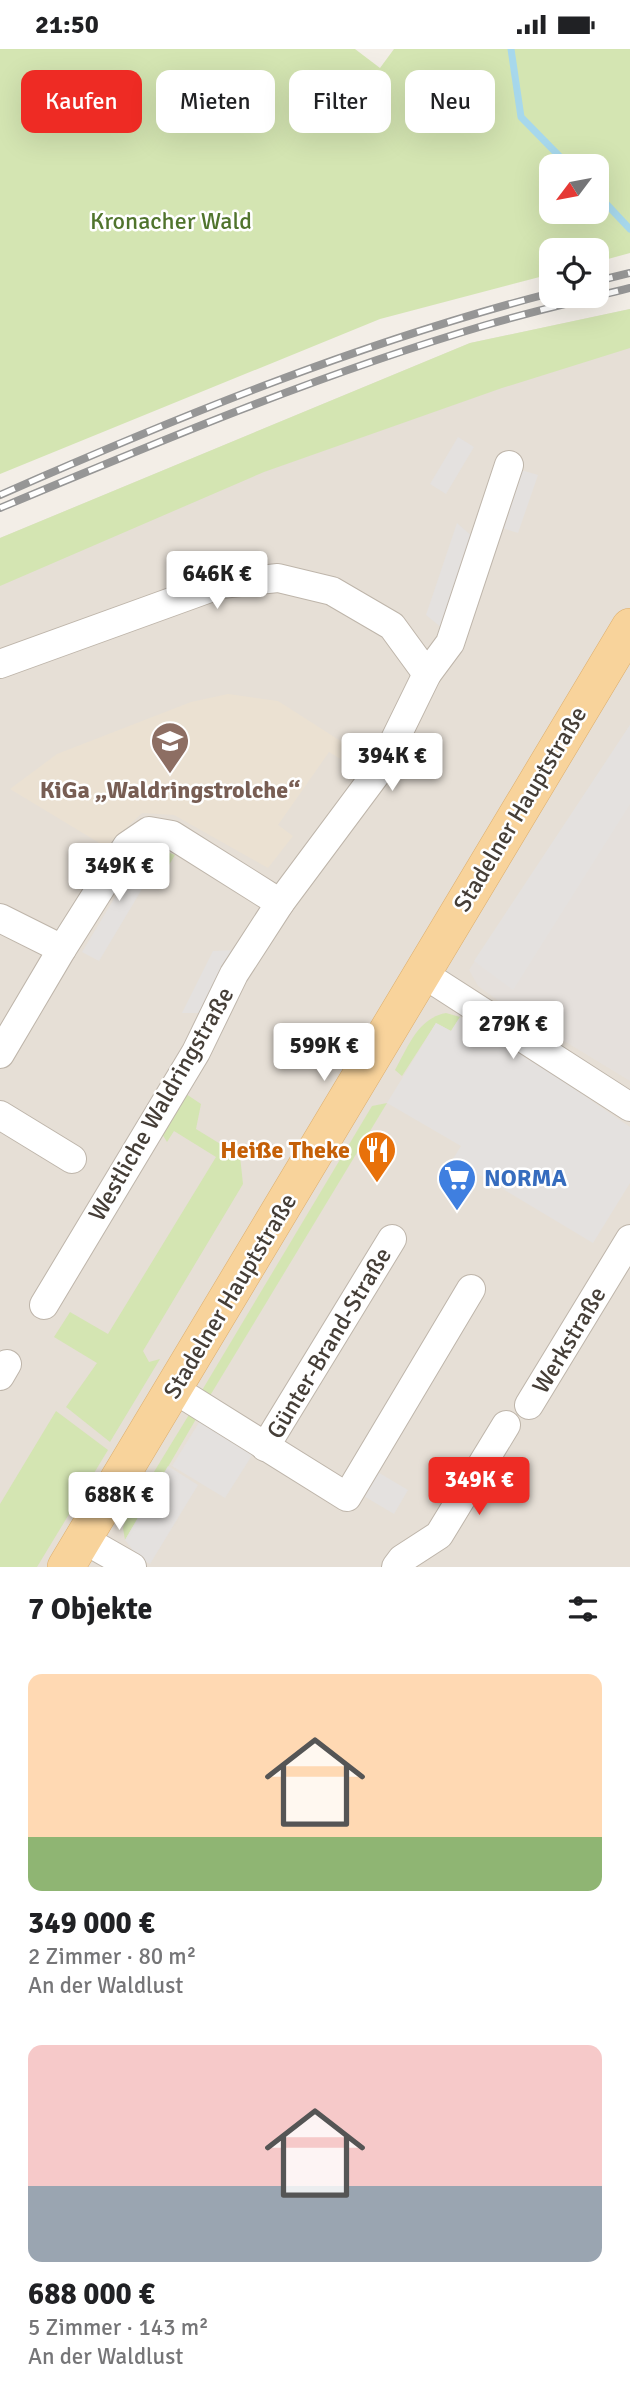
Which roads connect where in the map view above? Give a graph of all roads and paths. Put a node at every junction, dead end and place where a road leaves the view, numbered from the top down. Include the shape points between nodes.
1 (509, 465) dead end
2 (630, 627) edge
3 (0, 664) edge
4 (427, 674) junction
5 (280, 903) junction
6 (0, 918) edge
7 (62, 949) junction
8 (422, 973) junction
9 (0, 1054) edge
10 (630, 1107) edge
11 (0, 1115) edge
12 (72, 1159) dead end
13 (392, 1239) dead end
14 (630, 1239) edge
15 (471, 1289) dead end
16 (44, 1305) dead end
17 (174, 1389) junction
18 (529, 1405) dead end
19 (506, 1425) dead end
20 (265, 1447) junction
21 (74, 1553) edge
22 (119, 1564) edge
23 (396, 1567) edge

1 - 4 street, Westliche Waldringstraße via 450,643
2 - 8 main road, Stadelner Hauptstraße
3 - 4 street via 221,584 278,578 332,591 392,626
4 - 5 street, Westliche Waldringstraße via 382,766
5 - 7 street via 172,835 149,831 127,846
5 - 16 street, Westliche Waldringstraße via 234,974 196,1052
6 - 7 street
7 - 9 street
8 - 10 street
8 - 17 main road, Stadelner Hauptstraße
11 - 12 street
13 - 20 street, Günter-Brand-Straße
14 - 18 street, Werkstraße
15 - 20 street, Günter-Brand-Straße via 347,1497
17 - 20 street, Günter-Brand-Straße
17 - 21 main road, Stadelner Hauptstraße
19 - 23 street via 439,1535
21 - 22 street

